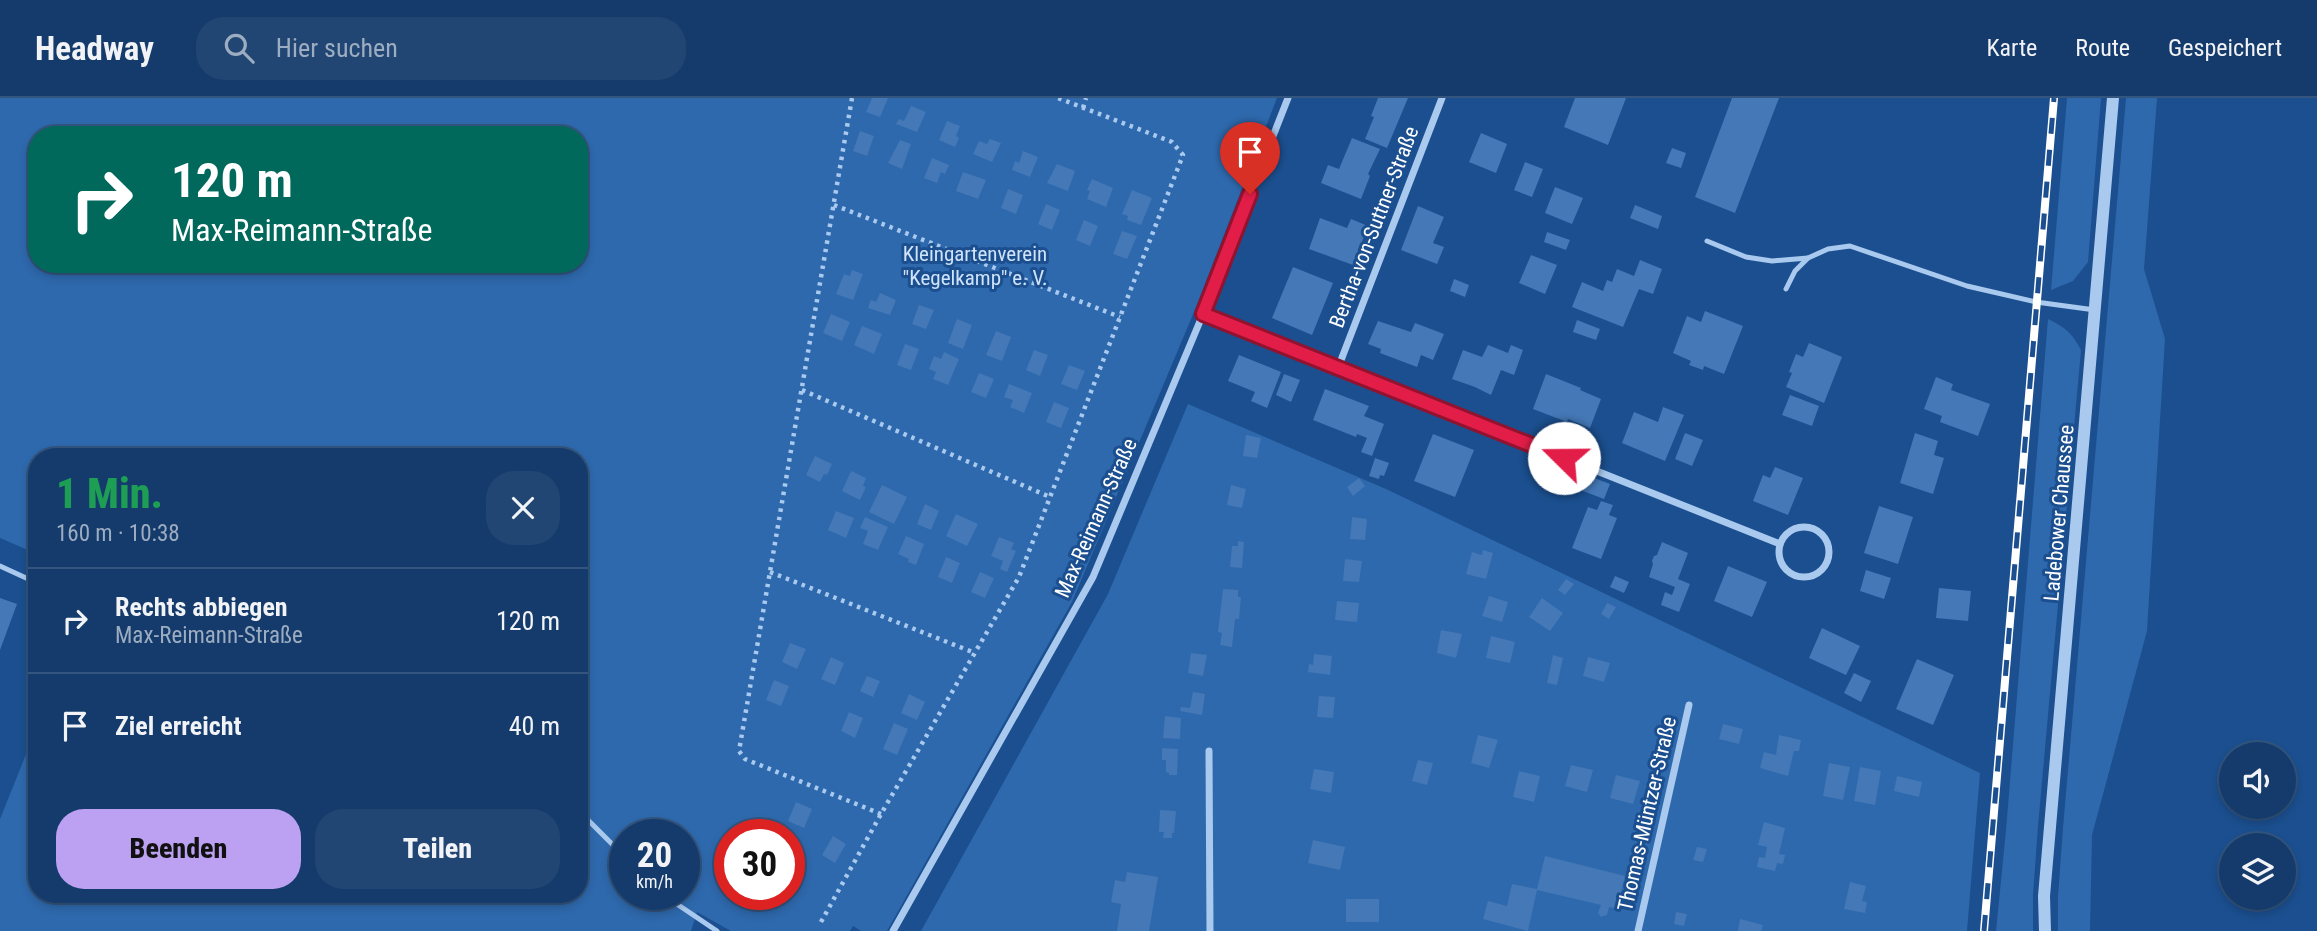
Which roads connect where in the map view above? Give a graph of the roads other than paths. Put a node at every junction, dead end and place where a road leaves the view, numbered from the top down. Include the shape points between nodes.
1 (1288, 98) edge
2 (1442, 98) edge
3 (2113, 98) edge
4 (1706, 241) dead end
5 (1808, 258) junction
6 (1786, 289) dead end
7 (2096, 310) junction
8 (1203, 314) junction
9 (1338, 368) junction
10 (1780, 544) junction
11 (0, 566) edge
12 (28, 579) edge
13 (1689, 705) dead end
14 (1209, 751) dead end
15 (588, 820) edge
16 (609, 841) edge
17 (686, 910) edge
18 (717, 931) edge
19 (892, 931) edge
20 (1210, 931) edge
21 (1638, 931) edge
22 (2045, 931) edge

1 - 8 street, Max-Reimann-Straße
2 - 9 street, Bertha-von-Suttner-Straße
3 - 7 street, Ladebower Chaussee
4 - 5 lane via 1746,257 1772,261
5 - 6 lane
5 - 7 lane via 1828,248 1850,246 1967,285 2036,302
7 - 22 street, Ladebower Chaussee via 2044,896
8 - 9 street
8 - 19 street, Max-Reimann-Straße via 1093,577
9 - 10 street
10 - 10 street via 1791,530 1807,527 1822,535 1828,557 1821,570 1798,576 1781,561
11 - 12 lane
13 - 21 street, Thomas-Müntzer-Straße
14 - 20 street
15 - 16 lane
17 - 18 lane

